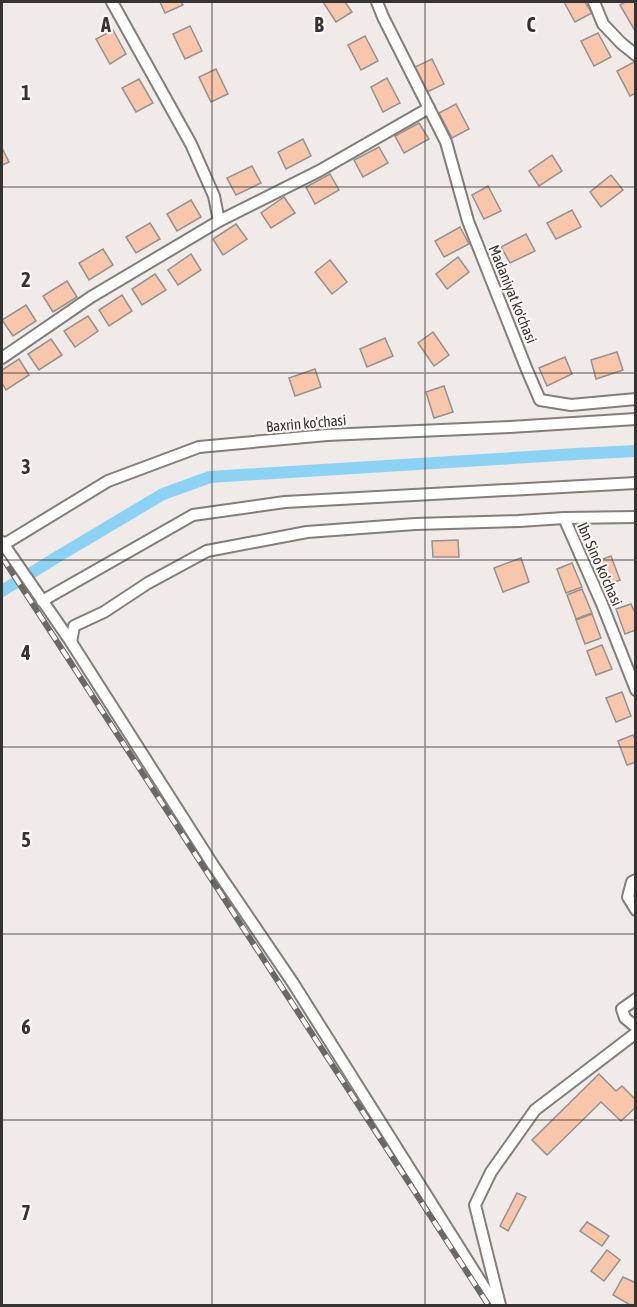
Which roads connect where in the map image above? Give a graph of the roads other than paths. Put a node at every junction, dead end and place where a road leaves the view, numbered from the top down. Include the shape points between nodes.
1 (112, 2) edge
2 (377, 2) edge
3 (594, 2) edge
4 (636, 55) edge
5 (429, 108) junction
6 (219, 221) junction
7 (2, 358) edge
8 (636, 399) edge
9 (636, 419) edge
10 (636, 483) edge
11 (636, 517) edge
12 (564, 518) junction
13 (2, 544) edge
14 (42, 602) junction
15 (70, 642) junction
16 (636, 690) edge
17 (636, 880) edge
18 (636, 910) edge
19 (636, 999) edge
20 (636, 1027) edge
21 (636, 1033) edge
22 (498, 1305) edge

1 - 6 street via 191,144 214,196
2 - 5 street, Madaniyat ko'chasi
3 - 4 street via 603,24
5 - 6 street via 319,171
5 - 8 street, Madaniyat ko'chasi via 446,142 468,221 540,400 571,405
6 - 7 street via 91,297
9 - 13 street, Baxrin ko'chasi via 327,435 199,447 108,482
10 - 14 street via 285,502 193,515
11 - 12 street
12 - 15 street via 307,532 207,551 74,626
12 - 16 street, Ibn Sino ko'chasi
13 - 14 street
14 - 15 street
15 - 22 street
17 - 18 street via 627,897
19 - 20 street via 622,1009 625,1018
21 - 22 street via 535,1110 491,1172 475,1205

